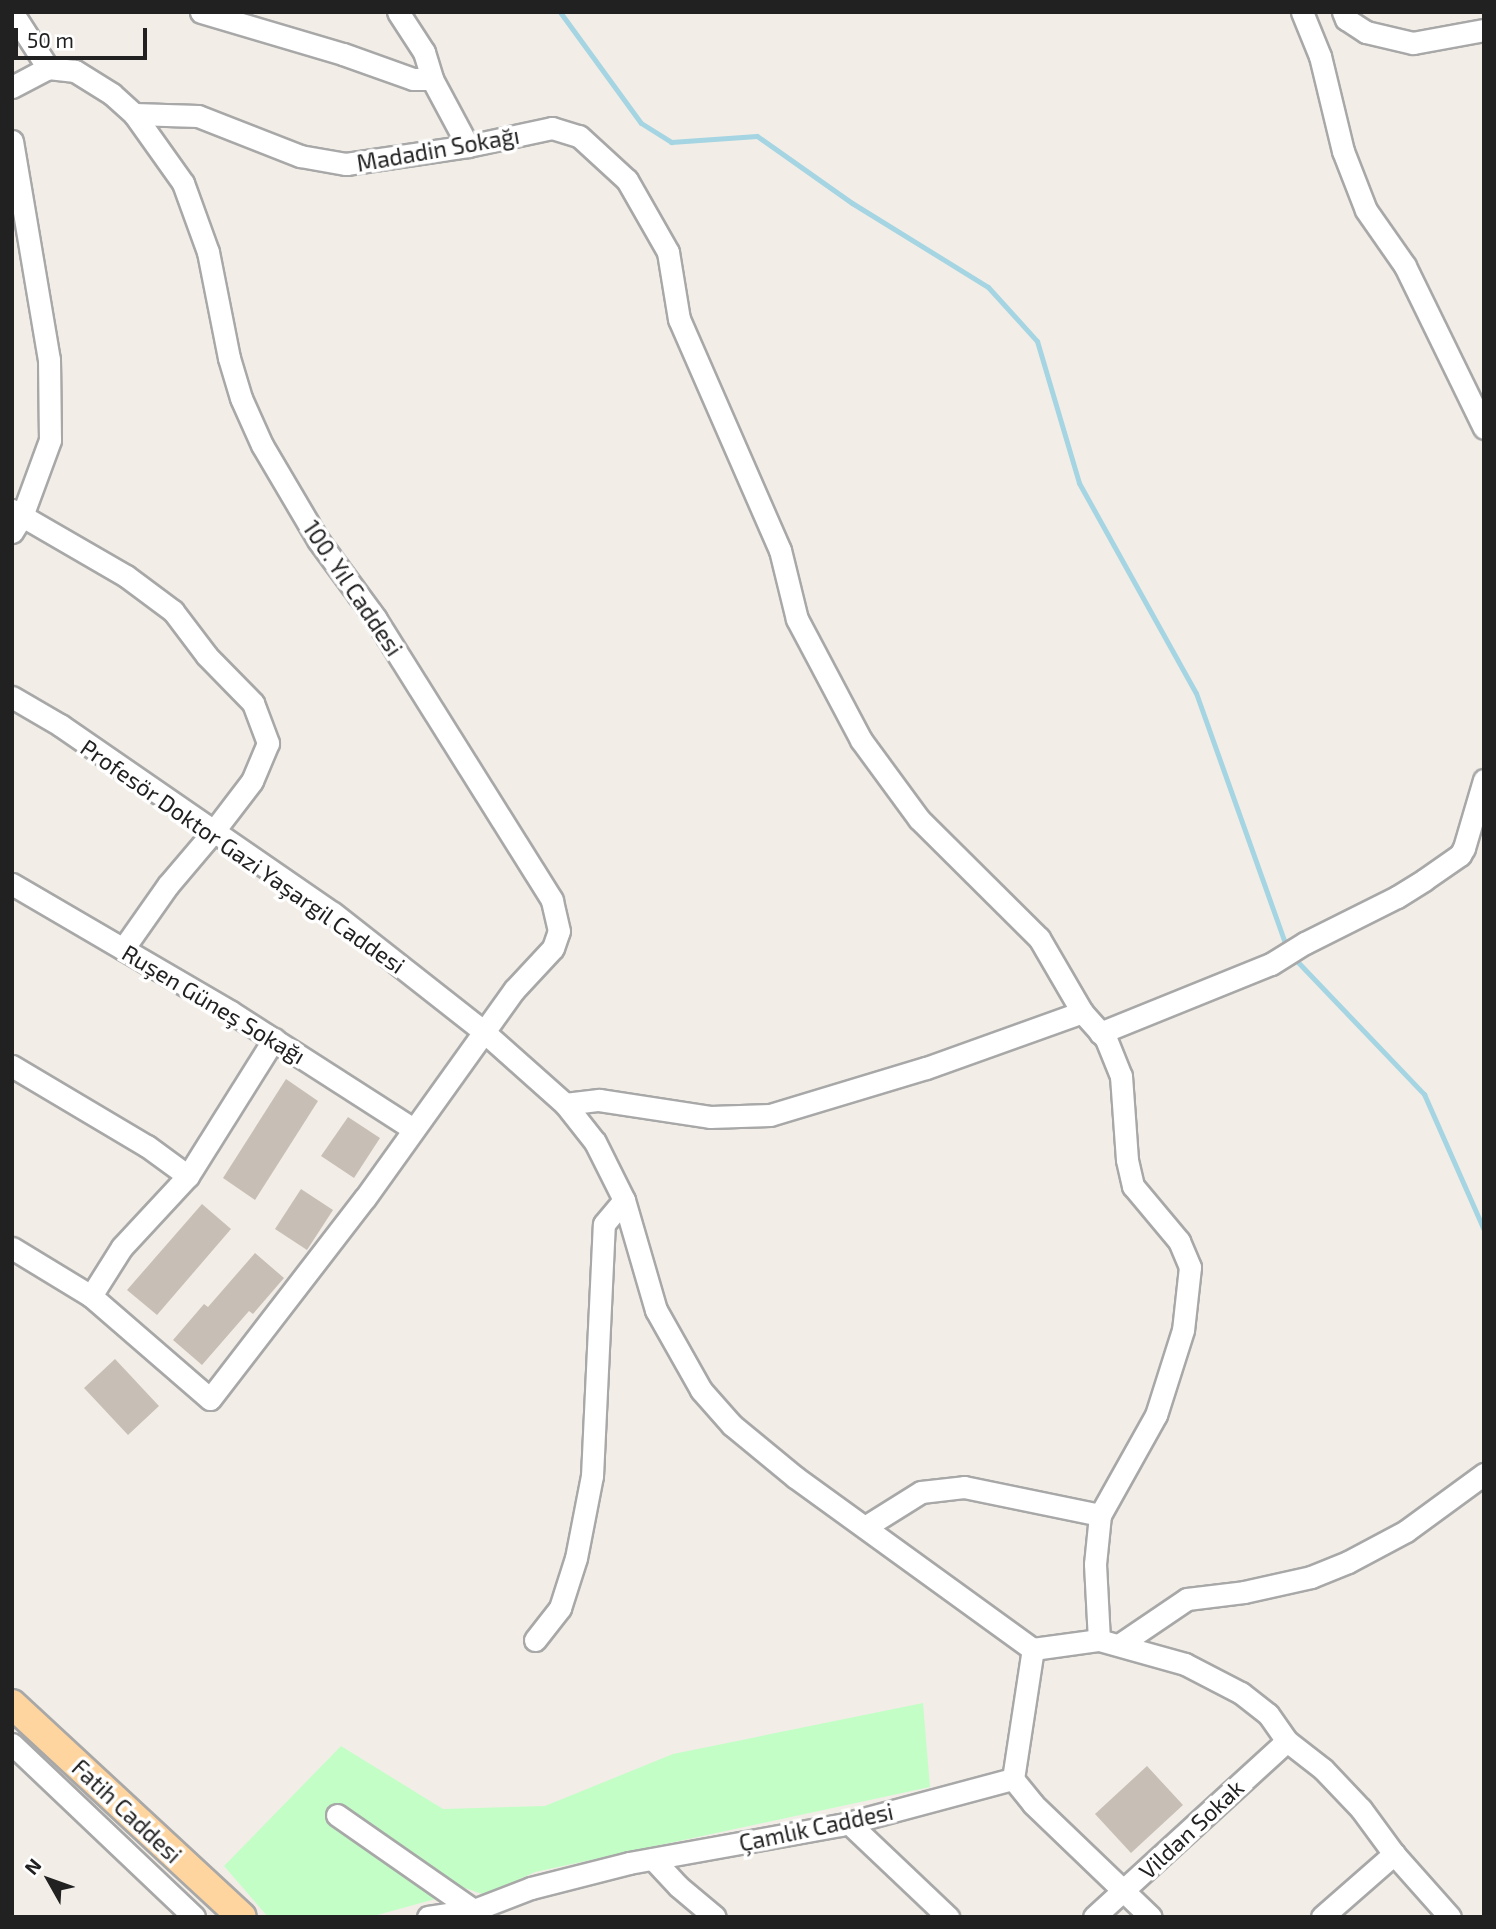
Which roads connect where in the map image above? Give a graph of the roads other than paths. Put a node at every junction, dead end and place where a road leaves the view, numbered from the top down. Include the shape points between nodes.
1 (12, 12) edge
2 (201, 12) edge
3 (398, 12) edge
4 (1302, 12) edge
5 (1343, 12) edge
6 (1484, 30) edge
7 (48, 68) junction
8 (432, 79) junction
9 (12, 87) edge
10 (134, 114) junction
11 (12, 141) edge
12 (468, 146) junction
13 (1484, 428) edge
14 (16, 519) edge
15 (12, 697) edge
16 (1484, 780) edge
17 (214, 832) junction
18 (12, 884) edge
19 (123, 949) junction
20 (1082, 1012) junction
21 (483, 1031) junction
22 (1100, 1033) junction
23 (274, 1039) junction
24 (12, 1066) edge
25 (565, 1104) junction
26 (412, 1128) junction
27 (188, 1176) junction
28 (624, 1200) junction
29 (12, 1248) edge
30 (91, 1296) junction
31 (1484, 1474) edge
32 (1100, 1515) junction
33 (865, 1527) junction
34 (534, 1640) dead end
35 (1109, 1642) junction
36 (1033, 1649) junction
37 (12, 1704) edge
38 (1287, 1741) junction
39 (12, 1744) edge
40 (1013, 1779) junction
41 (337, 1815) dead end
42 (849, 1823) junction
43 (1394, 1854) junction
44 (653, 1859) junction
45 (1124, 1891) junction
46 (478, 1913) edge
47 (194, 1917) edge
48 (242, 1917) edge
49 (428, 1917) edge
50 (715, 1917) edge
51 (948, 1917) edge
52 (1094, 1917) edge
53 (1151, 1917) edge
54 (1322, 1917) edge
55 (1450, 1917) edge

1 - 7 street
2 - 8 street via 413,79
3 - 8 street via 424,52
4 - 13 street via 1320,56 1343,151 1366,210 1405,266
5 - 6 street via 1366,32 1389,40 1413,43
7 - 9 street
7 - 10 street via 75,71
8 - 12 street
10 - 12 street, Madadin Sokağı via 198,116 300,156 346,164
10 - 21 street, 100. Yıl Caddesi via 183,183 208,251 241,398 262,445 318,540 376,619 552,900 558,931 553,947
11 - 14 street via 49,359 50,440
12 - 20 street, Madadin Sokağı via 552,128 579,135 627,180 668,252 679,319 780,550 797,619 861,740 919,820 1039,938
14 - 17 street via 127,576 173,611 207,656 253,703 268,743 251,781
15 - 17 street, Profesör Doktor Gazi Yaşargil Caddesi
16 - 22 street via 1460,855 1397,897 1272,964
17 - 19 street via 168,885
17 - 21 street, Profesör Doktor Gazi Yaşargil Caddesi via 333,913
18 - 19 street, Ruşen Güneş Sokağı
19 - 23 street, Ruşen Güneş Sokağı
20 - 22 street
20 - 25 street via 926,1068 770,1115 710,1117 600,1100
21 - 25 street, Profesör Doktor Gazi Yaşargil Caddesi
21 - 26 street, 100. Yıl Caddesi
22 - 32 street via 1121,1076 1126,1160 1133,1186 1179,1241 1190,1267 1183,1330 1156,1416
23 - 26 street, Ruşen Güneş Sokağı
23 - 27 street
24 - 27 street via 147,1146
25 - 28 street, Profesör Doktor Gazi Yaşargil Caddesi via 595,1142
26 - 30 street, 100. Yıl Caddesi via 365,1198 210,1399
27 - 30 street via 122,1247
28 - 33 street, Profesör Doktor Gazi Yaşargil Caddesi via 656,1310 701,1390 732,1425
28 - 34 street via 604,1224 592,1476 576,1558 560,1608
29 - 30 street
31 - 35 street via 1406,1531 1348,1562 1311,1577 1187,1599
32 - 33 street via 964,1487 921,1492
32 - 35 street via 1095,1563
33 - 36 street, Profesör Doktor Gazi Yaşargil Caddesi
35 - 36 street
35 - 38 street via 1185,1664 1241,1693 1268,1714
36 - 40 street
37 - 48 main road, Fatih Caddesi
38 - 43 street via 1323,1769 1361,1809
38 - 45 street, Vildan Sokak
39 - 47 street
40 - 42 street, Çamlık Caddesi
40 - 45 street
41 - 46 street
42 - 44 street, Çamlık Caddesi
42 - 51 street
43 - 54 street
43 - 55 street
44 - 46 street, Çamlık Caddesi via 531,1888
44 - 50 street
45 - 52 street, Vildan Sokak
45 - 53 street
46 - 49 street, Çamlık Caddesi

